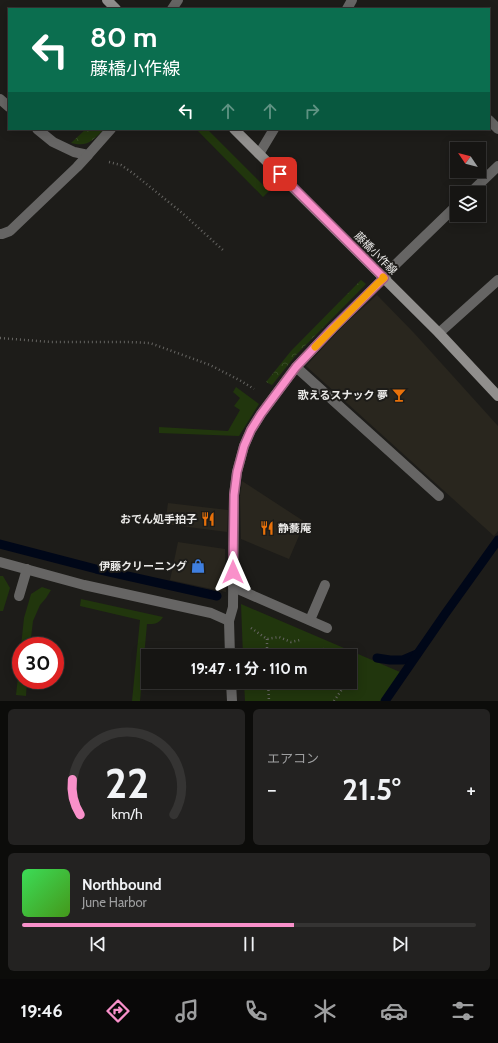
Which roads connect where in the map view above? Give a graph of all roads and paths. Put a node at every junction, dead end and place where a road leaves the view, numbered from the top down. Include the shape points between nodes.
1 (107, 0) edge
2 (115, 8) edge
3 (0, 99) edge
4 (8, 106) edge
5 (490, 121) edge
6 (498, 128) edge
7 (38, 130) edge
8 (111, 130) edge
9 (235, 130) edge
10 (273, 130) edge
11 (259, 154) junction
12 (88, 155) junction
13 (498, 166) edge
14 (477, 186) edge
15 (450, 212) edge
16 (0, 234) edge
17 (224, 252) dead end
18 (384, 278) junction
19 (498, 280) edge
20 (439, 333) junction
21 (0, 338) edge
22 (296, 367) junction
23 (498, 396) edge
24 (272, 400) junction
25 (439, 496) dead end
26 (0, 562) edge
27 (27, 569) junction
28 (325, 585) dead end
29 (233, 587) junction
30 (19, 596) dead end
31 (310, 620) junction
32 (229, 621) junction
33 (327, 628) dead end
34 (306, 642) dead end
35 (230, 649) edge
36 (267, 649) edge
37 (231, 689) edge
38 (268, 689) edge
39 (342, 689) edge
40 (232, 701) edge
41 (269, 701) edge
42 (334, 701) edge

1 - 2 main road
3 - 4 street
5 - 6 street
7 - 12 street via 53,142 74,152
8 - 12 street
9 - 11 main road, 藤橋小作線
10 - 11 street
11 - 18 main road, 藤橋小作線
12 - 16 street via 10,231
12 - 17 path via 121,165 134,174
13 - 14 street
15 - 18 street
18 - 20 main road, 藤橋小作線
18 - 22 street
19 - 20 street
20 - 23 main road, 藤橋小作線
21 - 24 path via 51,342 150,343 210,365
22 - 24 street
22 - 25 street
24 - 29 street via 251,430 237,472 234,495
26 - 27 street
27 - 30 street
27 - 32 street via 84,585 211,613
28 - 31 street
29 - 31 street
29 - 32 street via 233,607
31 - 33 street
32 - 35 street
34 - 36 path via 299,639 291,642 279,637 267,640
37 - 40 street
38 - 41 path
39 - 42 path

